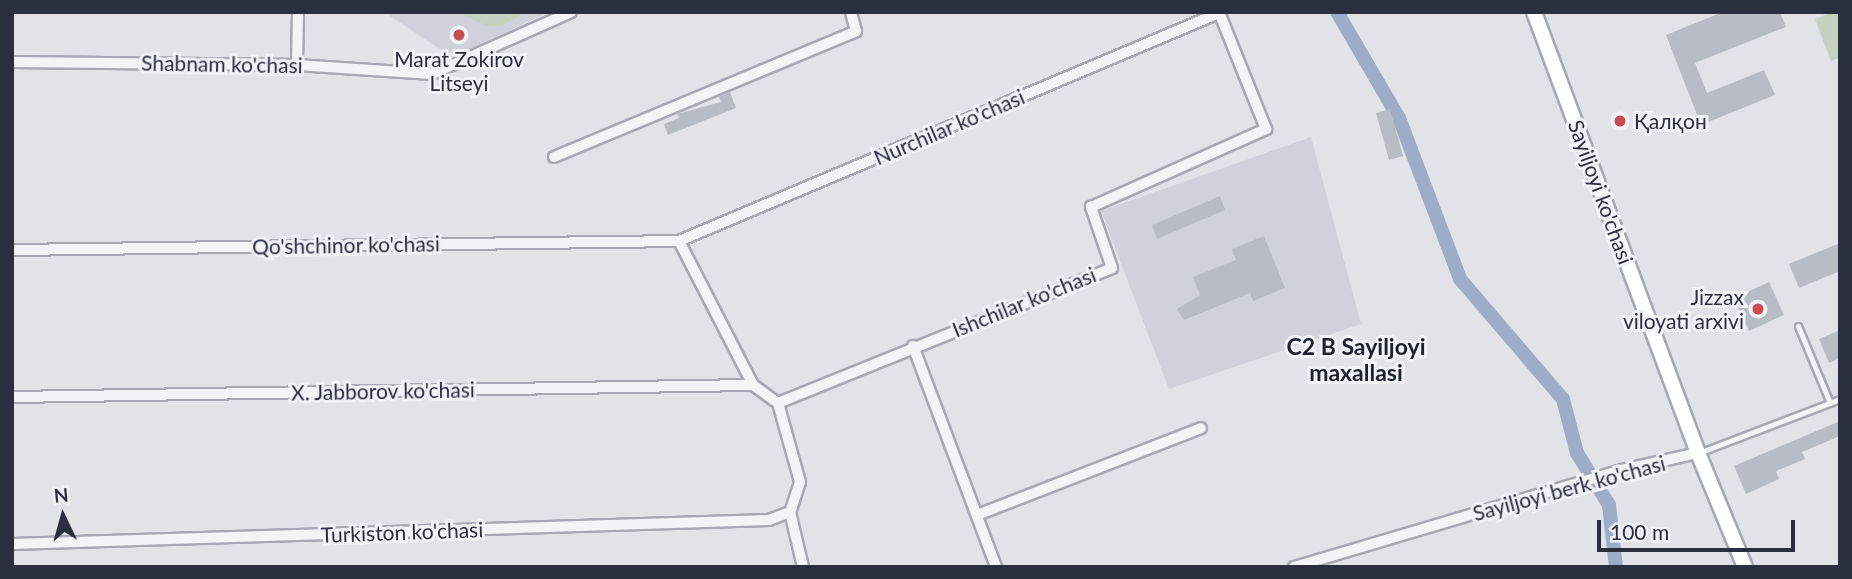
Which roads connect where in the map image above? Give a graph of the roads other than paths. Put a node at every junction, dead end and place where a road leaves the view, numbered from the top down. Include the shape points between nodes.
1 (298, 12) edge
2 (571, 12) edge
3 (851, 12) edge
4 (1219, 12) edge
5 (1534, 12) edge
6 (12, 62) edge
7 (297, 65) junction
8 (1266, 130) joint
9 (554, 157) dead end
10 (679, 241) junction
11 (12, 250) edge
12 (1798, 326) dead end
13 (913, 346) junction
14 (753, 385) junction
15 (12, 397) edge
16 (1840, 400) edge
17 (778, 403) junction
18 (1830, 403) junction
19 (1201, 428) dead end
20 (1698, 453) junction
21 (790, 512) junction
22 (977, 515) junction
23 (12, 544) edge
24 (803, 567) edge
25 (996, 567) edge
26 (1294, 567) edge
27 (1745, 567) edge

1 - 7 street
2 - 7 street, Shabnam ko'chasi via 432,74
3 - 9 street via 856,31
4 - 8 street, Nurchilar ko'chasi
4 - 10 street, Nurchilar ko'chasi
5 - 20 main road, Sayiljoyi ko'chasi
6 - 7 street, Shabnam ko'chasi
8 - 13 street, Ishchilar ko'chasi via 1091,208 1112,268
10 - 11 street, Qo'shchinor ko'chasi
10 - 14 street
12 - 18 lane
13 - 17 street, Ishchilar ko'chasi
13 - 22 street
14 - 15 street, X. Jabborov ko'chasi
14 - 17 street
16 - 18 lane, Sayiljoyi berk ko'chasi
17 - 21 street via 800,482
18 - 20 lane, Sayiljoyi berk ko'chasi
19 - 22 street
20 - 26 street, Sayiljoyi berk ko'chasi via 1622,470
20 - 27 main road, Sayiljoyi ko'chasi
21 - 23 street, Turkiston ko'chasi via 769,520
21 - 24 street
22 - 25 street

